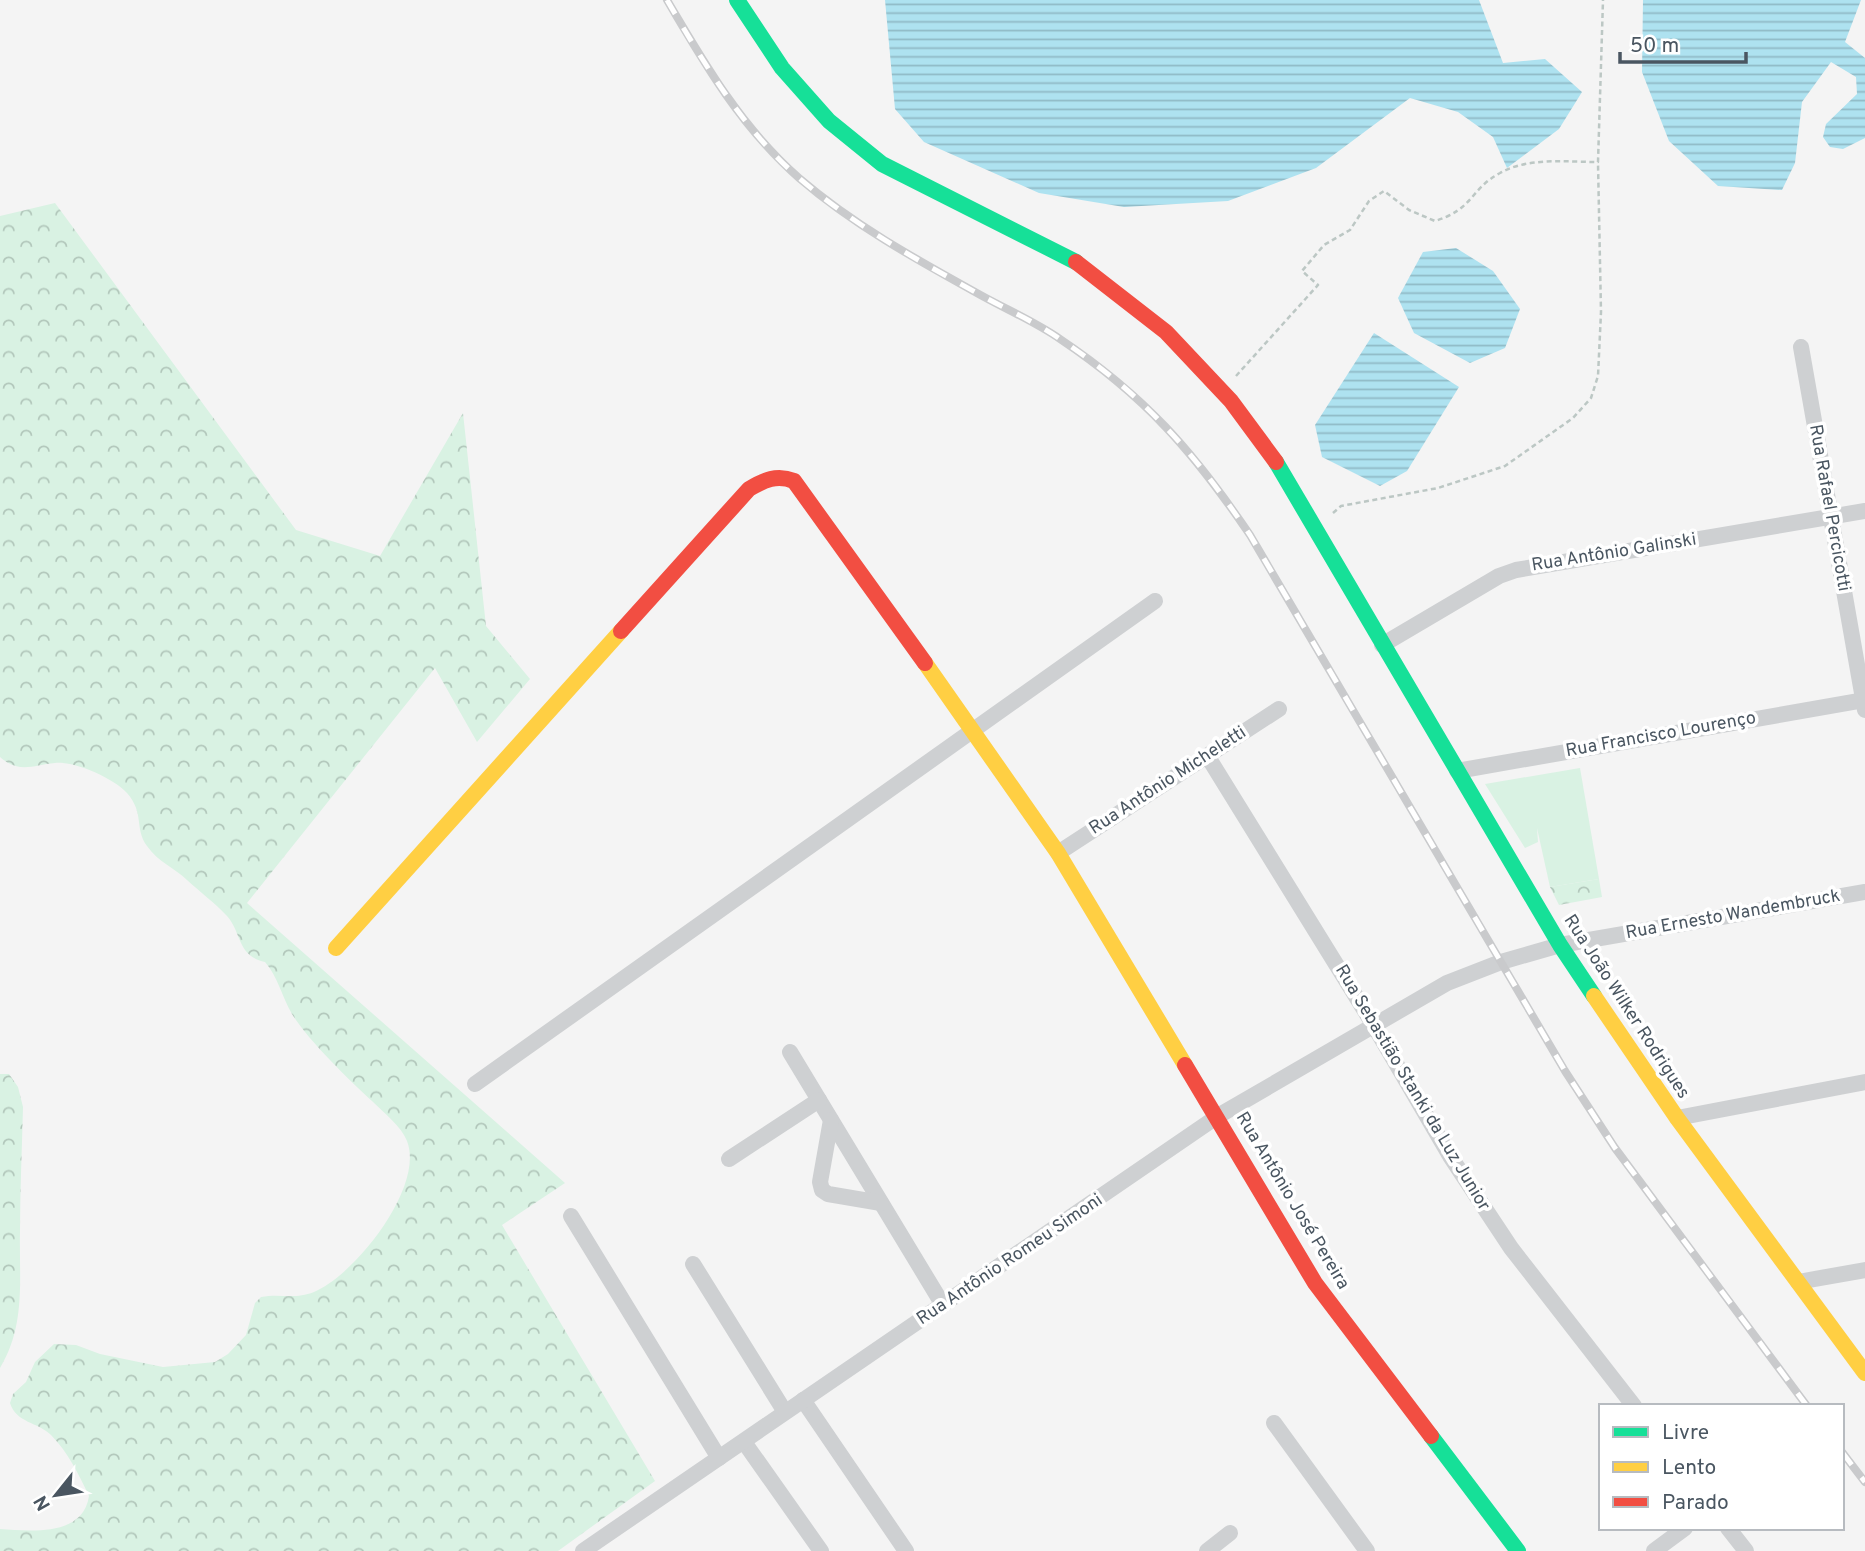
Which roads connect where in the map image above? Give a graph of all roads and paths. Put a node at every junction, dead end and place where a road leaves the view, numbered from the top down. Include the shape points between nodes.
1 (737, 0) edge
2 (1603, 0) edge
3 (1598, 162) junction
4 (1801, 347) dead end
5 (1222, 392) junction
6 (1865, 510) edge
7 (1830, 517) junction
8 (1317, 526) junction
9 (1154, 601) dead end
10 (1381, 645) junction
11 (1864, 704) edge
12 (1279, 709) dead end
13 (974, 731) junction
14 (1208, 757) junction
15 (1457, 771) junction
16 (1058, 853) junction
17 (1865, 892) edge
18 (1560, 945) junction
19 (336, 948) dead end
20 (1447, 983) joint
21 (1373, 1024) junction
22 (790, 1052) dead end
23 (1865, 1082) edge
24 (475, 1084) dead end
25 (819, 1100) junction
26 (1218, 1116) junction
27 (1677, 1118) junction
28 (831, 1120) junction
29 (729, 1159) dead end
30 (881, 1203) junction
31 (570, 1216) dead end
32 (693, 1264) dead end
33 (1865, 1270) edge
34 (1798, 1282) junction
35 (943, 1304) junction
36 (1865, 1373) edge
37 (803, 1400) junction
38 (1632, 1404) edge
39 (785, 1412) junction
40 (1274, 1423) dead end
41 (744, 1442) junction
42 (719, 1458) junction
43 (1682, 1530) edge
44 (1730, 1530) edge
45 (1230, 1534) dead end
46 (583, 1551) edge
47 (821, 1551) edge
48 (906, 1551) edge
49 (1207, 1551) edge
50 (1367, 1551) edge
51 (1518, 1551) edge
52 (1654, 1551) edge
53 (1746, 1551) edge

1 - 5 street, Rua João Wilker Rodrigues via 790,77 829,121 882,164 1076,262 1166,332
2 - 3 path
3 - 5 path via 1523,165 1500,173 1467,206 1435,221 1409,210 1384,191 1369,201 1350,230 1324,245 1302,271 1318,285
3 - 8 path via 1601,312 1598,376 1591,398 1573,418 1505,466 1438,488 1341,506
4 - 7 street, Rua Rafael Percicotti
5 - 8 street, Rua João Wilker Rodrigues via 1276,461
6 - 7 street, Rua Antônio Galinski
7 - 10 street, Rua Antônio Galinski via 1516,570
7 - 11 street, Rua Rafael Percicotti
8 - 10 street, Rua João Wilker Rodrigues
9 - 13 street
10 - 15 street, Rua João Wilker Rodrigues
11 - 15 street, Rua Francisco Lourenço
12 - 14 street, Rua Antônio Micheletti
13 - 16 street, Rua Antônio José Pereira
13 - 19 street, Rua Antônio José Pereira via 793,481 784,476 767,478 749,489
13 - 24 street
14 - 16 street, Rua Antônio Micheletti
14 - 21 street, Rua Sebastião Stanki da Luz Junior
15 - 18 street, Rua João Wilker Rodrigues
16 - 26 street, Rua Antônio José Pereira
17 - 18 street, Rua Ernesto Wandembruck
18 - 20 street, Rua Ernesto Wandembruck
18 - 27 street, Rua João Wilker Rodrigues
20 - 21 street, Rua Antônio Romeu Simoni
21 - 26 street, Rua Antônio Romeu Simoni
21 - 38 street, Rua Sebastião Stanki da Luz Junior via 1493,1221
22 - 25 street
23 - 27 street
25 - 28 street
25 - 29 street
26 - 35 street, Rua Antônio Romeu Simoni
26 - 51 street, Rua Antônio José Pereira via 1315,1283
27 - 34 street, Rua João Wilker Rodrigues
28 - 30 street
28 - 30 street via 822,1190
30 - 35 street
31 - 42 street
32 - 39 street
33 - 34 street
34 - 36 street, Rua João Wilker Rodrigues
35 - 37 street, Rua Antônio Romeu Simoni
37 - 39 street, Rua Antônio Romeu Simoni
37 - 48 street
39 - 41 street, Rua Antônio Romeu Simoni
40 - 50 street
41 - 42 street, Rua Antônio Romeu Simoni
41 - 47 street
42 - 46 street, Rua Antônio Romeu Simoni
43 - 52 street
44 - 53 street
45 - 49 street

